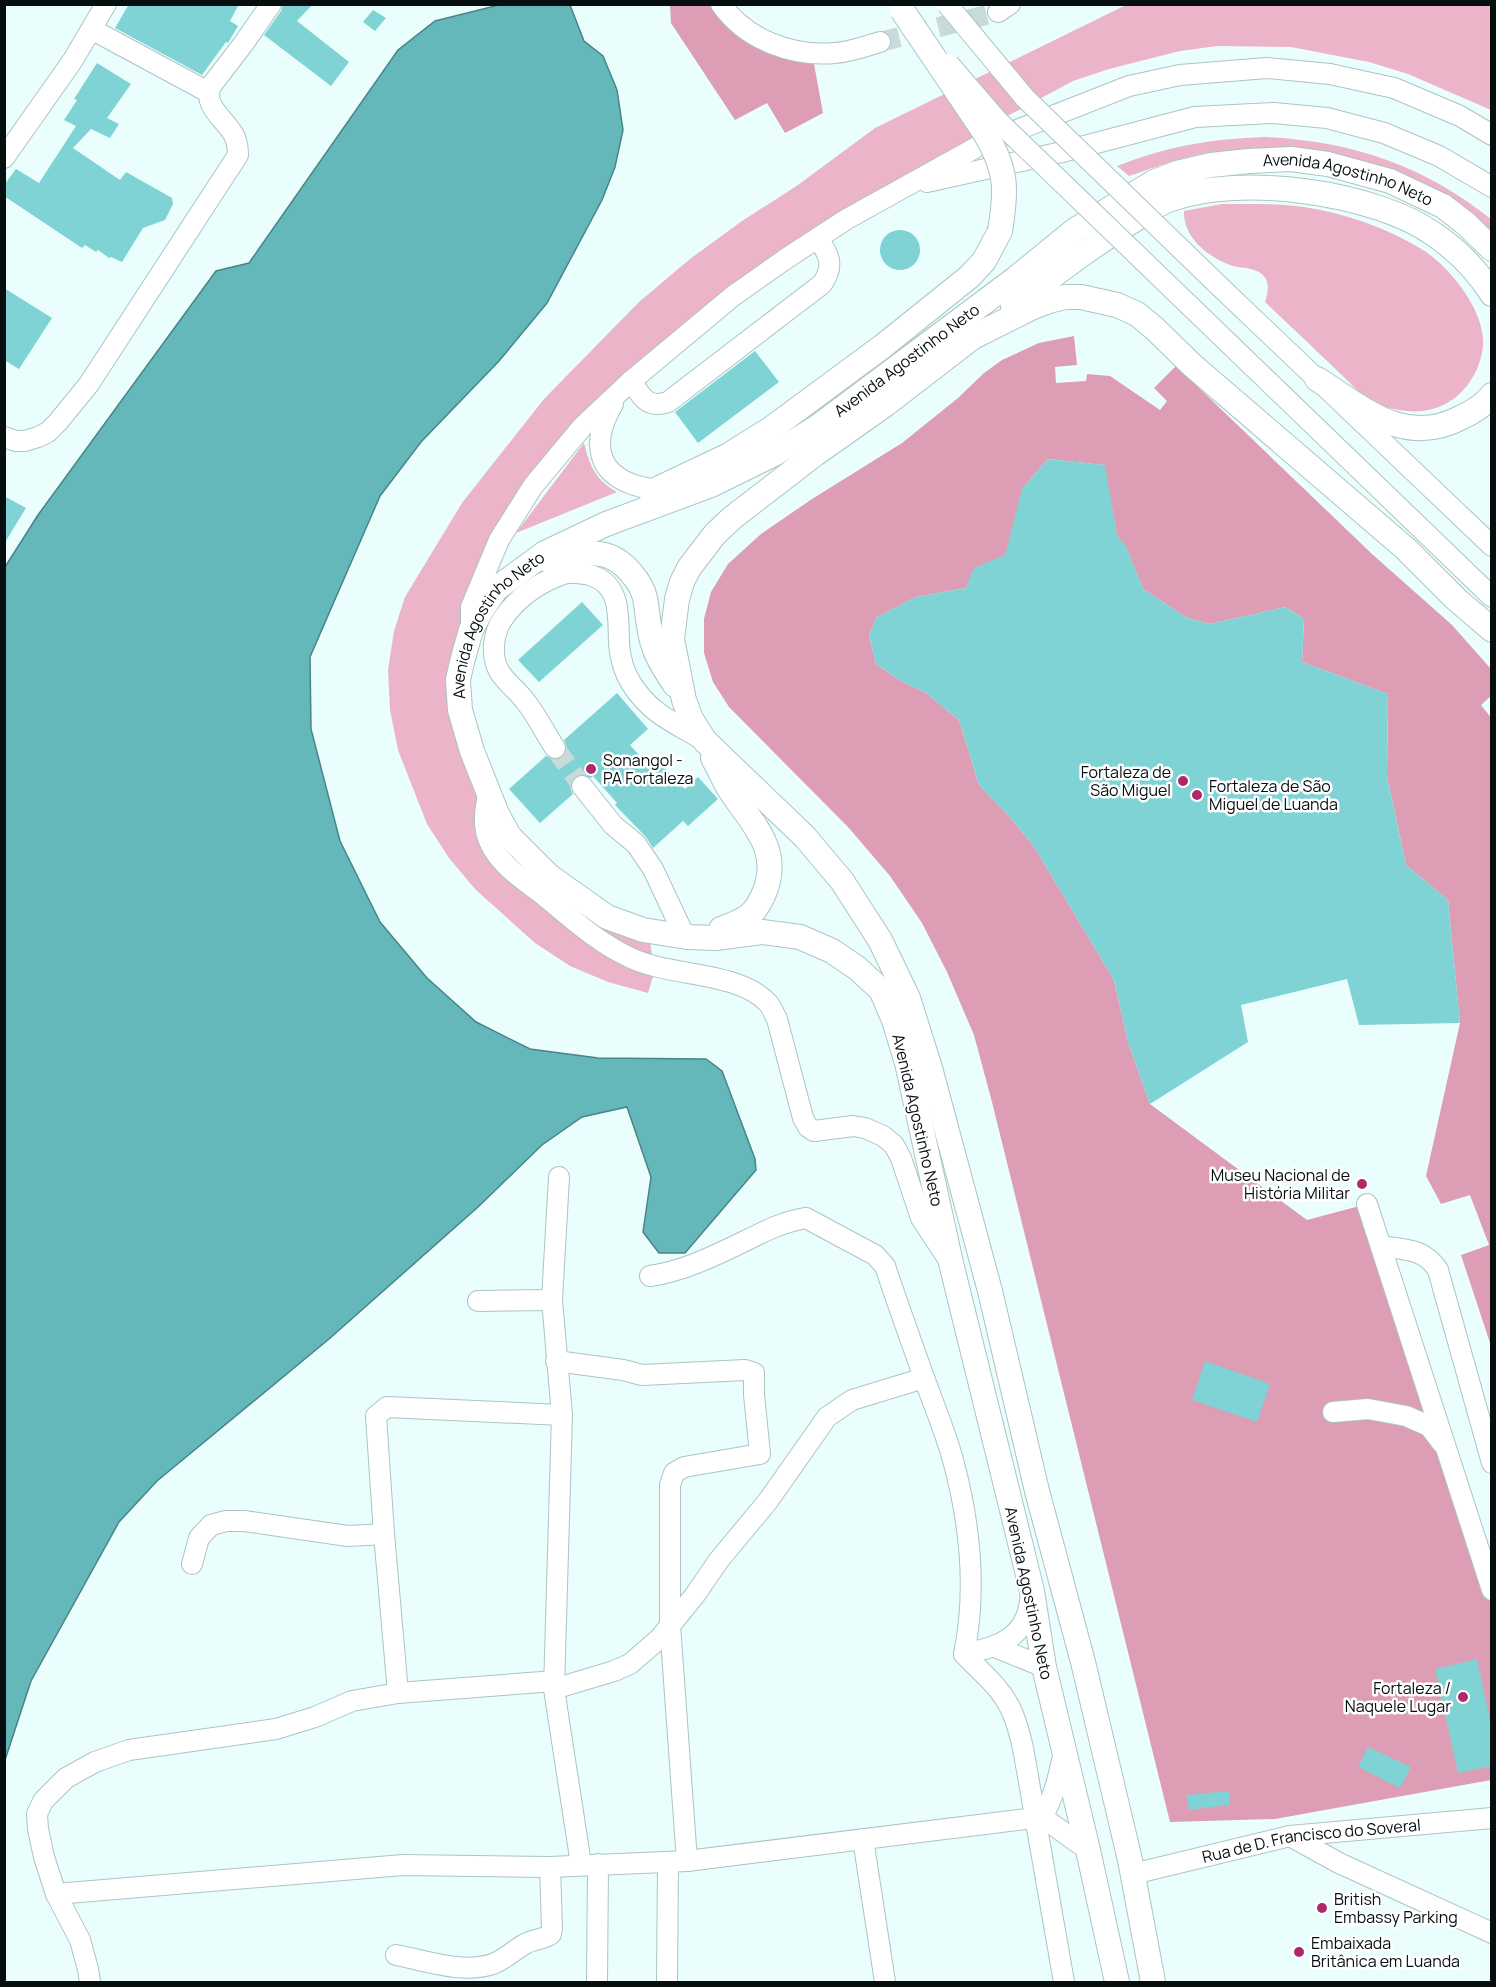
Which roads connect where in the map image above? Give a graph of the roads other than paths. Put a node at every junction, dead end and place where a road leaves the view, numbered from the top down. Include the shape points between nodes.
1 (106, 4) edge
2 (271, 4) edge
3 (722, 4) edge
4 (946, 4) edge
5 (900, 7) edge
6 (93, 30) junction
7 (880, 42) tunnel mouth
8 (208, 92) junction
9 (1491, 135) edge
10 (4, 158) edge
11 (906, 187) junction
12 (1491, 187) edge
13 (818, 238) junction
14 (1491, 249) edge
15 (1491, 294) edge
16 (973, 337) junction
17 (1317, 379) junction
18 (631, 381) junction
19 (1491, 395) edge
20 (4, 437) edge
21 (657, 490) junction
22 (1491, 546) edge
23 (496, 589) junction
24 (1491, 597) edge
25 (1484, 624) edge
26 (471, 630) junction
27 (1491, 638) edge
28 (684, 700) junction
29 (705, 741) junction
30 (555, 748) tunnel mouth
31 (582, 786) tunnel mouth
32 (489, 790) junction
33 (686, 937) junction
34 (559, 1177) dead end
35 (1368, 1203) dead end
36 (1381, 1246) junction
37 (951, 1263) junction
38 (650, 1276) dead end
39 (552, 1300) junction
40 (478, 1301) dead end
41 (556, 1361) junction
42 (924, 1378) junction
43 (1333, 1412) dead end
44 (562, 1414) junction
45 (1446, 1449) junction
46 (760, 1454) junction
47 (1491, 1463) edge
48 (789, 1472) junction
49 (384, 1534) junction
50 (192, 1564) dead end
51 (1491, 1590) edge
52 (1032, 1591) junction
53 (669, 1625) junction
54 (995, 1647) junction
55 (964, 1654) junction
56 (1044, 1667) junction
57 (554, 1685) junction
58 (398, 1693) junction
59 (1064, 1750) junction
60 (1038, 1817) junction
61 (1491, 1818) edge
62 (1290, 1836) junction
63 (863, 1839) junction
64 (1088, 1850) junction
65 (677, 1862) junction
66 (590, 1864) junction
67 (550, 1867) junction
68 (1133, 1875) junction
69 (56, 1894) junction
70 (1491, 1933) edge
71 (396, 1955) dead end
72 (90, 1983) edge
73 (597, 1983) edge
74 (667, 1983) edge
75 (885, 1983) edge
76 (1064, 1983) edge
77 (1117, 1983) edge
78 (1154, 1983) edge

1 - 6 street
2 - 8 street
3 - 7 street via 744,27 767,43 788,50 835,53
4 - 17 street, bridge via 1025,98
5 - 21 main road, bridge via 996,153 1005,188 1000,231 984,261 969,277 883,346 772,428 729,455
5 - 24 street, bridge via 998,121
6 - 8 street
6 - 10 street
8 - 20 street via 211,105 238,143 238,155 89,384 58,422 38,438 16,441
9 - 11 street via 1460,116 1394,88 1330,74 1267,68 1180,75 1129,86 1005,134
11 - 12 street via 1195,117 1274,113 1327,118 1384,133 1439,156
11 - 13 street
13 - 18 street via 733,296
13 - 18 street via 830,262 829,274 822,284 668,402 651,404
14 - 23 main road, Avenida Agostinho Neto via 1443,206 1390,182 1328,164 1291,159 1249,161 1177,173 1154,182 1075,231 816,428 745,470 606,524 545,553
15 - 16 main road via 1460,254 1434,233 1401,216 1329,195 1289,189 1223,188 1169,199 1095,244
16 - 25 main road, Avenida Agostinho Neto via 1033,307 1065,297 1097,299 1137,314 1406,549
16 - 28 main road, Avenida Agostinho Neto via 814,454 732,518 705,545 682,582 673,621 672,639
17 - 19 main road via 1384,421 1416,429 1455,421
17 - 22 street
18 - 21 street via 607,415 598,442 608,467 618,478
18 - 26 street via 575,435 516,511 499,540 471,607
21 - 23 main road via 543,546 515,564
23 - 26 main road, Avenida Agostinho Neto
23 - 28 main road via 569,556 604,554 624,564 639,582 656,652
25 - 27 street
26 - 32 main road, Avenida Agostinho Neto via 458,694 466,733
28 - 29 main road, Avenida Agostinho Neto
29 - 30 street via 653,710 638,693 624,667 618,609 609,587 595,577 571,572 537,586 523,597 502,620 495,635 497,670 525,701
29 - 33 main road via 728,787 758,830 770,856 771,877 751,916
29 - 68 main road, Avenida Agostinho Neto via 805,837 836,873 880,940 908,998 990,1291
31 - 33 street via 613,825 636,844 653,869
32 - 33 main road, Avenida Agostinho Neto via 509,836 549,876 607,917 643,930
32 - 37 street via 484,817 492,848 513,871 587,931 631,959 737,984 770,1005 808,1127 814,1131 863,1127 894,1145 921,1218
33 - 37 main road, Avenida Agostinho Neto via 762,932 800,937 832,951 881,990 907,1063
34 - 39 street
35 - 36 street
36 - 45 street
36 - 47 street via 1421,1253 1438,1270
37 - 52 main road, Avenida Agostinho Neto
38 - 42 street via 681,1270 774,1227 806,1218 875,1255 885,1266
39 - 40 street
39 - 41 street
41 - 44 street
41 - 46 street via 642,1375 745,1370 754,1373
42 - 48 street via 852,1400 827,1416
42 - 55 street via 964,1506 971,1591
43 - 45 street via 1368,1409 1406,1416 1429,1426
44 - 49 street via 387,1407 381,1410 375,1426
44 - 57 street
45 - 51 street
46 - 48 street
46 - 53 street via 684,1467 674,1473 670,1485
48 - 53 street
49 - 50 street via 348,1536 226,1521 212,1525 199,1539
49 - 58 street
52 - 54 street via 1026,1618 1016,1633
52 - 56 main road, Avenida Agostinho Neto
53 - 57 street via 630,1664
53 - 65 street
54 - 55 street
54 - 56 street
55 - 60 street via 1009,1704 1017,1722
56 - 59 main road, Avenida Agostinho Neto
57 - 58 street
57 - 66 street
58 - 69 street via 352,1701 276,1730 129,1750 94,1762 66,1778 43,1801 37,1814 44,1857
59 - 60 street via 1050,1803
59 - 64 main road, Avenida Agostinho Neto
60 - 63 street
60 - 64 street
60 - 76 street
61 - 62 street, Rua de D. Francisco do Soveral
62 - 68 street, Rua de D. Francisco do Soveral
62 - 70 street via 1339,1863
63 - 65 street
63 - 75 street
64 - 77 main road, Avenida Agostinho Neto
65 - 66 street
65 - 74 street
66 - 67 street
66 - 73 street
67 - 69 street via 403,1865
67 - 71 street via 551,1935 530,1941 495,1964 478,1968
68 - 78 main road, Avenida Agostinho Neto
69 - 72 street via 80,1940

